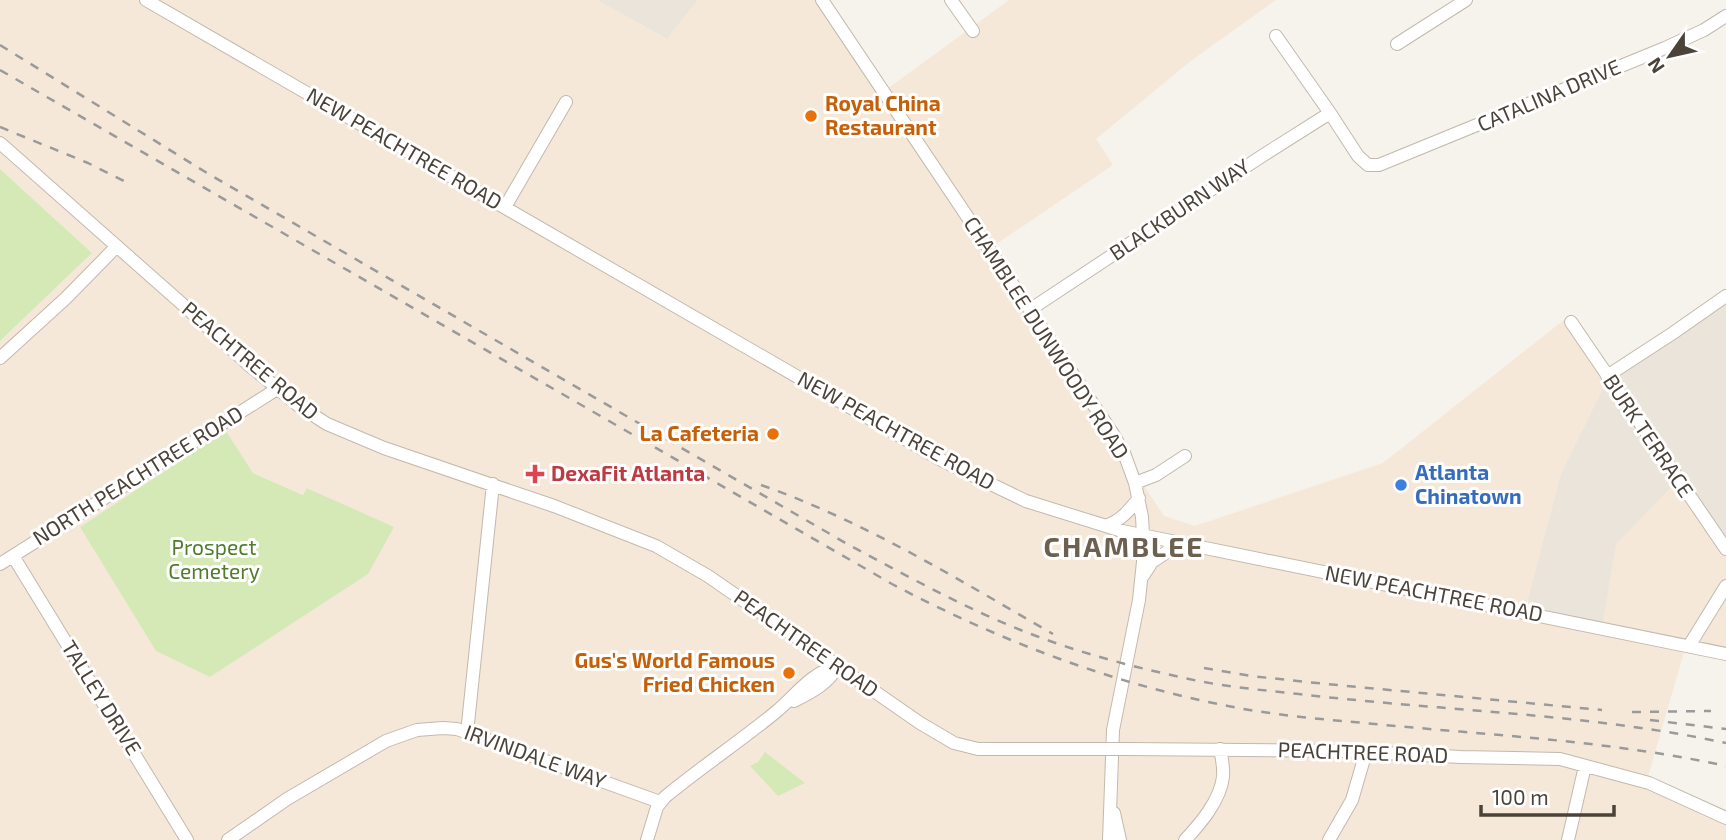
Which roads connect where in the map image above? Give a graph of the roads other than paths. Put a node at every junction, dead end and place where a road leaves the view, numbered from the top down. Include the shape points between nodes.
1 (146, 0) edge
2 (822, 0) edge
3 (951, 0) edge
4 (1466, 0) edge
5 (1726, 16) edge
6 (973, 31) dead end
7 (1276, 36) dead end
8 (1397, 44) dead end
9 (566, 102) dead end
10 (1330, 113) junction
11 (0, 143) edge
12 (505, 207) junction
13 (117, 246) junction
14 (1726, 296) edge
15 (1031, 309) junction
16 (1571, 322) dead end
17 (0, 358) edge
18 (1607, 376) junction
19 (277, 389) junction
20 (1185, 456) dead end
21 (1136, 483) junction
22 (493, 484) junction
23 (1139, 498) junction
24 (1106, 526) junction
25 (1144, 536) junction
26 (1180, 543) junction
27 (1726, 549) edge
28 (13, 556) junction
29 (0, 564) edge
30 (1141, 579) junction
31 (1726, 586) edge
32 (1698, 631) junction
33 (1689, 646) junction
34 (1722, 654) edge
35 (837, 666) junction
36 (467, 733) junction
37 (1220, 749) junction
38 (1367, 752) junction
39 (1585, 766) junction
40 (1111, 796) junction
41 (660, 802) junction
42 (1726, 818) edge
43 (187, 840) edge
44 (228, 840) edge
45 (648, 840) edge
46 (1109, 840) edge
47 (1121, 840) edge
48 (1185, 840) edge
49 (1329, 840) edge
50 (1568, 840) edge

1 - 12 street, NEW PEACHTREE ROAD
2 - 15 street, CHAMBLEE DUNWOODY ROAD
3 - 6 street
4 - 8 street
5 - 10 street, CATALINA DRIVE via 1675,43 1379,165 1368,165 1358,156
7 - 10 street
9 - 12 street
10 - 15 street, BLACKBURN WAY
11 - 13 street, PEACHTREE ROAD
12 - 24 street, NEW PEACHTREE ROAD via 943,461 1026,501
13 - 17 street
13 - 19 street, PEACHTREE ROAD
14 - 18 street
15 - 21 street, CHAMBLEE DUNWOODY ROAD via 1114,434
16 - 18 street, BURK TERRACE
18 - 27 street, BURK TERRACE
19 - 22 street, PEACHTREE ROAD via 348,434
19 - 28 street, NORTH PEACHTREE ROAD
20 - 21 street
21 - 23 street, CHAMBLEE DUNWOODY ROAD
22 - 35 street, PEACHTREE ROAD via 656,546 708,576
22 - 36 street
23 - 24 street via 1131,510
23 - 25 street, CHAMBLEE DUNWOODY ROAD
24 - 25 street, NEW PEACHTREE ROAD
25 - 26 street, NEW PEACHTREE ROAD
25 - 30 street, CHAMBLEE DUNWOODY ROAD
26 - 30 street via 1152,562
26 - 33 street, NEW PEACHTREE ROAD
28 - 29 street, NORTH PEACHTREE ROAD
28 - 43 street, TALLEY DRIVE
30 - 40 street, CHAMBLEE DUNWOODY ROAD via 1114,730
31 - 32 street
32 - 33 street
32 - 34 street
33 - 34 street, NEW PEACHTREE ROAD
35 - 37 street, PEACHTREE ROAD, bridge via 959,744 987,750
35 - 41 street via 832,676 778,710
36 - 41 street, IRVINDALE WAY
36 - 44 street, IRVINDALE WAY via 443,728 417,730 386,741
37 - 38 street, PEACHTREE ROAD
37 - 48 street via 1221,788
38 - 39 street, PEACHTREE ROAD via 1560,759
38 - 49 street via 1352,800
39 - 42 street, PEACHTREE ROAD via 1649,783
39 - 50 street
40 - 46 street, CHAMBLEE DUNWOODY ROAD
40 - 47 street
41 - 45 street

